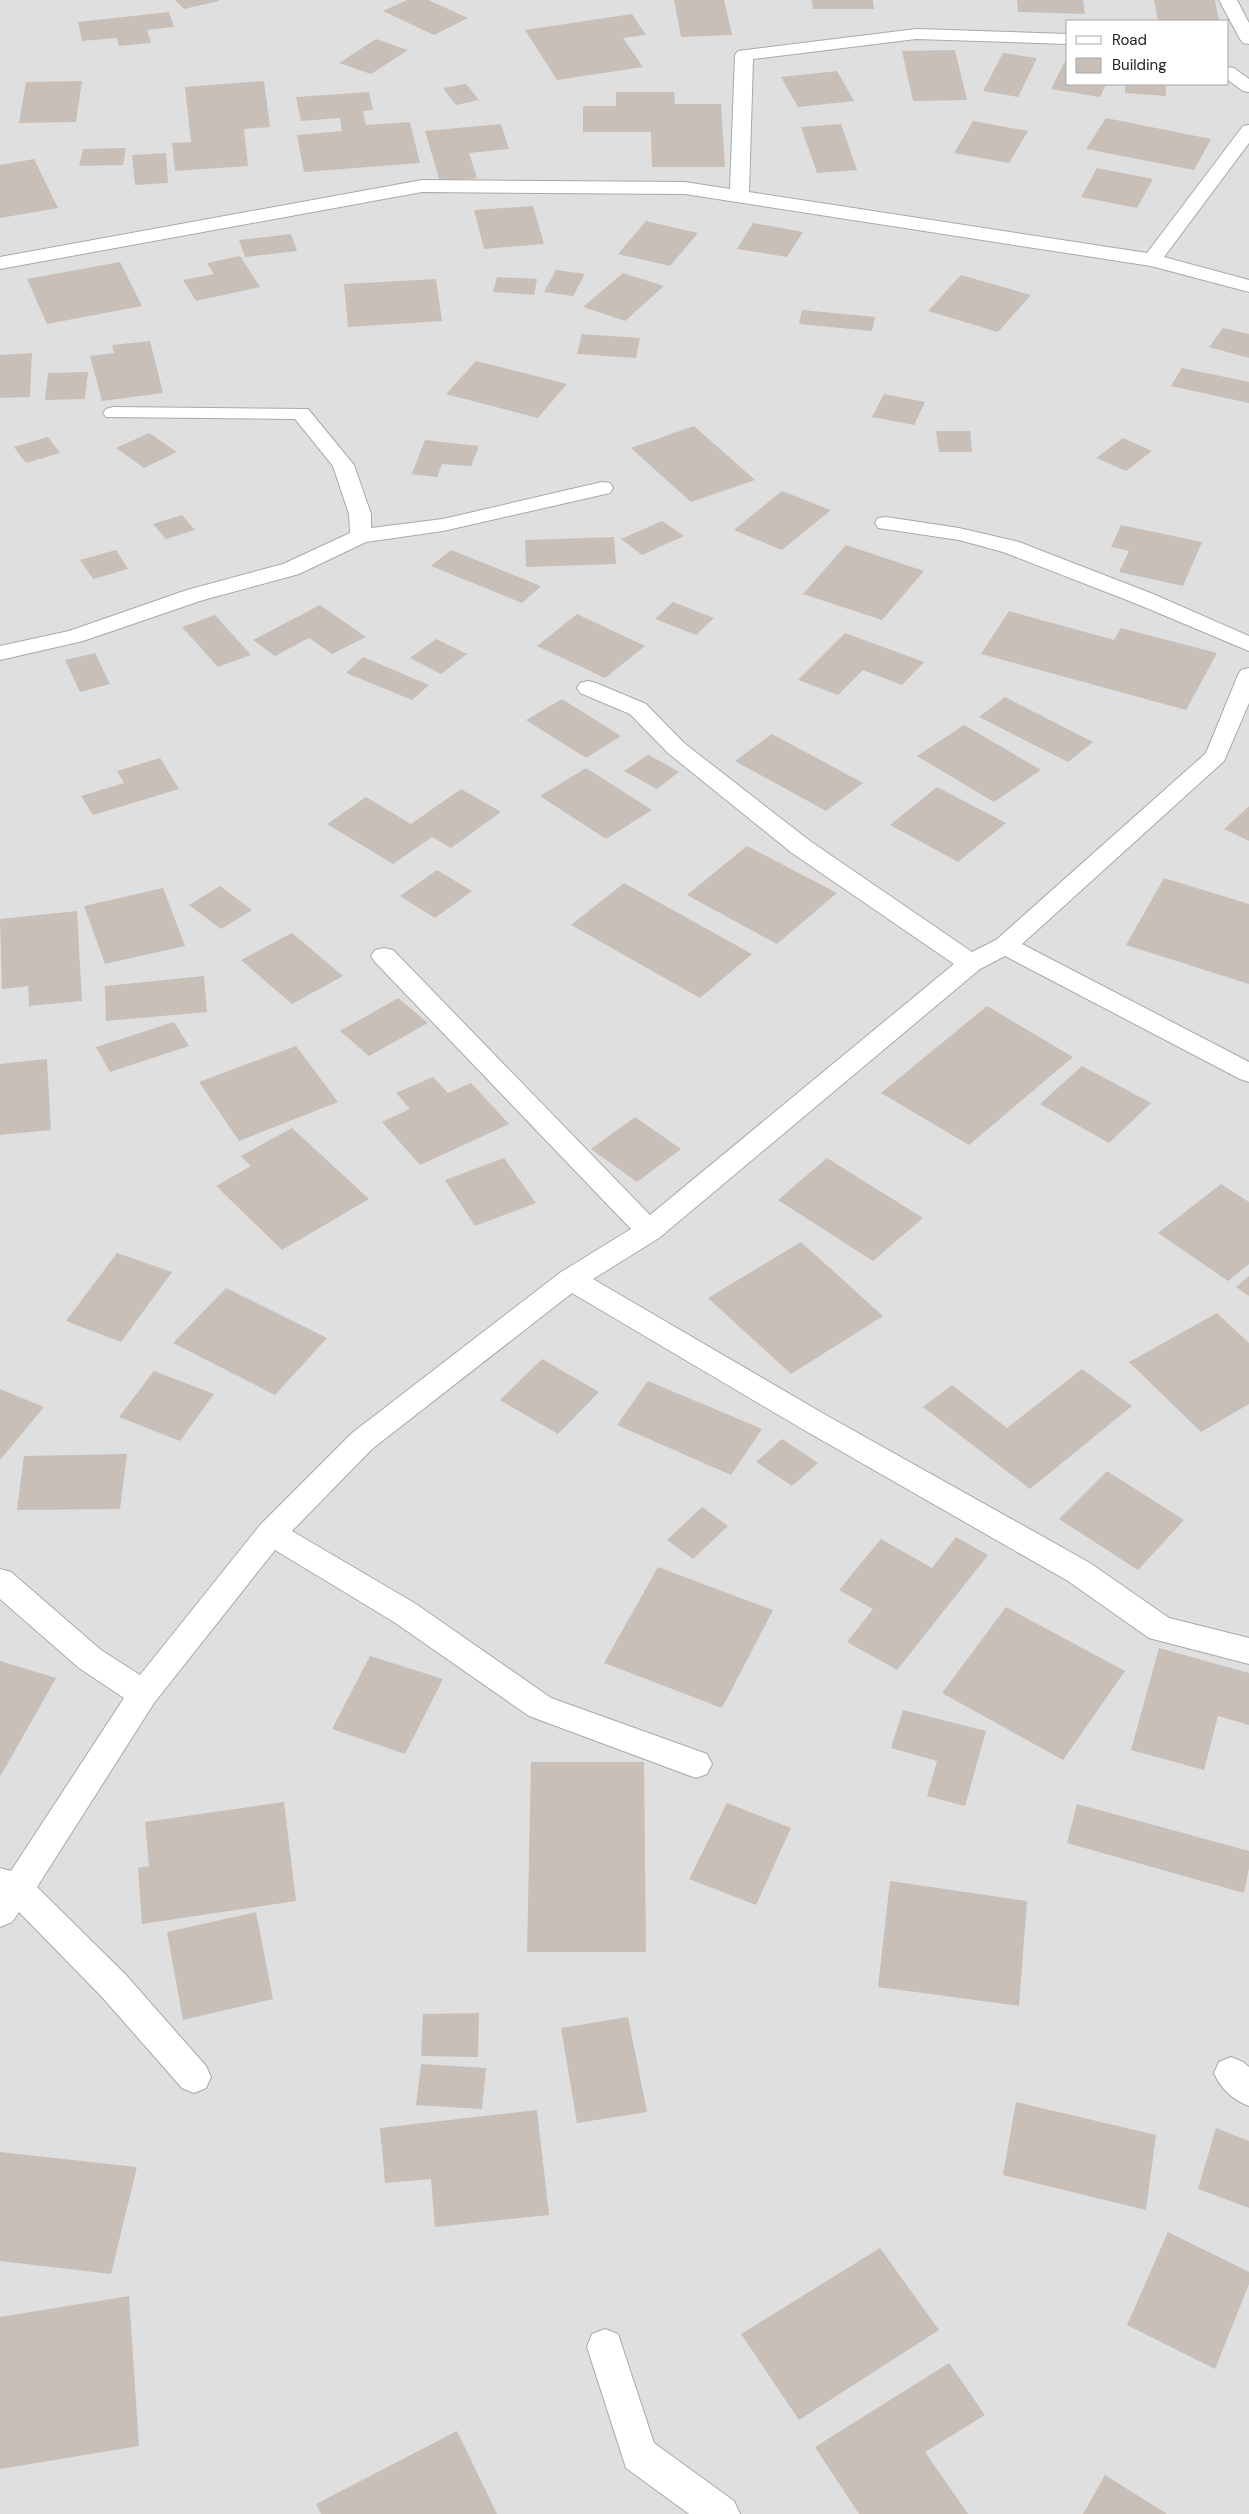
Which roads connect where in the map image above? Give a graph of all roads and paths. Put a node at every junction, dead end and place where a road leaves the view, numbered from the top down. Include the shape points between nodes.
1 (1228, 0) edge
2 (1066, 39) edge
3 (1249, 39) edge
4 (1229, 73) edge
5 (1249, 87) edge
6 (1249, 130) edge
7 (738, 196) junction
8 (1152, 260) junction
9 (0, 262) edge
10 (1249, 286) edge
11 (113, 413) dead end
12 (602, 488) dead end
13 (886, 522) dead end
14 (361, 536) junction
15 (1249, 644) edge
16 (0, 653) edge
17 (1249, 675) edge
18 (588, 688) dead end
19 (1005, 946) junction
20 (384, 956) dead end
21 (971, 963) junction
22 (1249, 1073) edge
23 (649, 1231) junction
24 (571, 1279) junction
25 (271, 1533) junction
26 (0, 1581) edge
27 (1249, 1651) edge
28 (143, 1694) junction
29 (696, 1764) dead end
30 (6, 1894) edge
31 (194, 2077) dead end
32 (605, 2347) dead end
33 (721, 2514) edge

1 - 3 street
2 - 7 street via 916,34 744,55
4 - 5 street
6 - 8 street
7 - 8 street
7 - 9 street via 685,188 422,186
8 - 10 street
11 - 14 street via 301,413 343,465 360,514
12 - 14 street via 443,525
13 - 15 street via 959,534 1011,547
14 - 16 street via 291,569 195,595 75,636
17 - 19 street via 1216,756
18 - 21 street via 638,709 676,748 801,847
19 - 21 street
19 - 22 street
20 - 23 street
21 - 23 street
23 - 24 street
24 - 25 street via 362,1441
24 - 27 street via 1079,1572 1160,1629
25 - 28 street
25 - 29 street via 406,1613 540,1707
26 - 28 street via 90,1659
28 - 30 street
30 - 31 street via 114,1986
32 - 33 street via 639,2455

